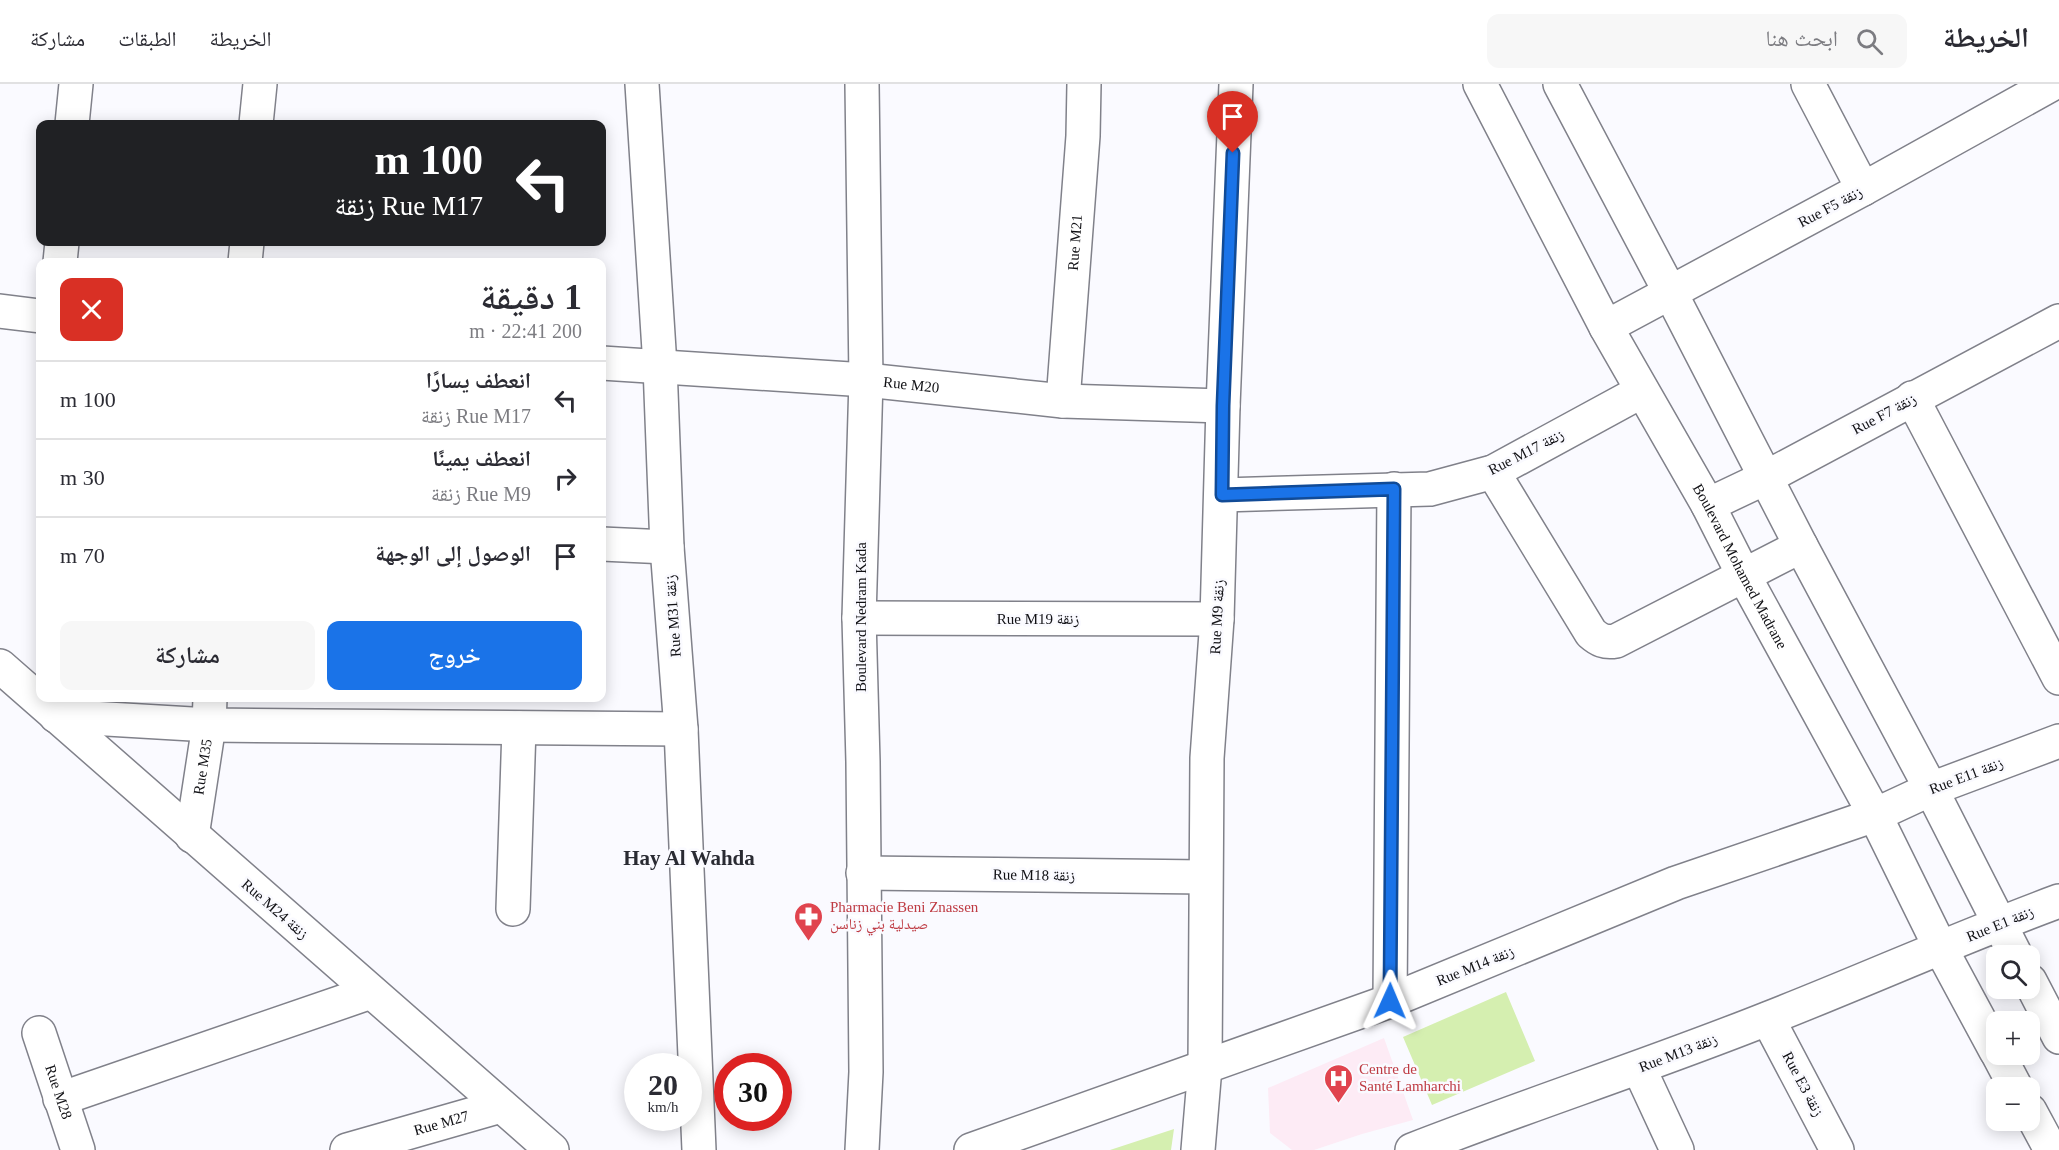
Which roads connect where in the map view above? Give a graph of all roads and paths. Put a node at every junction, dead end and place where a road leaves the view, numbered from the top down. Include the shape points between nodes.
1 (76, 84) edge
2 (260, 84) edge
3 (642, 84) edge
4 (862, 84) edge
5 (1084, 84) edge
6 (1236, 84) edge
7 (1480, 84) edge
8 (1560, 84) edge
9 (1808, 84) edge
10 (2052, 84) edge
11 (72, 120) edge
12 (256, 120) edge
13 (1863, 189) junction
14 (1670, 292) junction
15 (0, 311) edge
16 (36, 316) edge
17 (2059, 321) edge
18 (1606, 327) junction
19 (606, 363) edge
20 (660, 366) junction
21 (866, 380) junction
22 (1642, 391) junction
23 (1912, 398) junction
24 (1063, 401) junction
25 (1223, 406) junction
26 (1492, 472) junction
27 (1767, 477) junction
28 (1394, 489) junction
29 (1222, 495) junction
30 (1708, 505) junction
31 (606, 544) edge
32 (1801, 546) junction
33 (668, 547) junction
34 (1744, 576) junction
35 (859, 618) junction
36 (1217, 619) junction
37 (0, 666) edge
38 (2059, 678) edge
39 (36, 698) edge
40 (40, 702) edge
41 (209, 711) edge
42 (376, 712) edge
43 (56, 716) junction
44 (519, 728) junction
45 (681, 729) junction
46 (2059, 741) edge
47 (1930, 789) junction
48 (1875, 815) junction
49 (192, 836) junction
50 (864, 873) junction
51 (1205, 877) junction
52 (2059, 902) edge
53 (513, 909) dead end
54 (1999, 923) junction
55 (2010, 945) edge
56 (1941, 949) junction
57 (371, 992) junction
58 (2039, 999) edge
59 (1390, 1001) junction
60 (1768, 1019) junction
61 (39, 1033) dead end
62 (1986, 1033) edge
63 (2059, 1037) edge
64 (1205, 1067) junction
65 (1639, 1068) junction
66 (60, 1099) junction
67 (501, 1106) junction
68 (2040, 1131) edge
69 (1445, 1144) edge
70 (696, 1149) edge
71 (78, 1150) edge
72 (349, 1150) edge
73 (552, 1150) edge
74 (862, 1150) edge
75 (971, 1150) edge
76 (1198, 1150) edge
77 (1412, 1150) edge
78 (1677, 1150) edge
79 (1838, 1150) edge
80 (2050, 1150) edge

1 - 11 street
2 - 12 street
3 - 20 street, Rue M31 زنقة
4 - 21 street, Boulevard Nedram Kada
5 - 24 street, Rue M21
6 - 25 street, Rue M9 زنقة
7 - 18 street, Boulevard Mohamed Madrane
8 - 14 street
9 - 13 street
10 - 13 street, Rue F5 زنقة
13 - 14 street, Rue F5 زنقة
14 - 18 street, Rue F5 زنقة
14 - 27 street
15 - 16 street
17 - 23 street, Rue F7 زنقة
18 - 22 street, Boulevard Mohamed Madrane
19 - 20 street, Rue M20
20 - 21 street, Rue M20
20 - 33 street, Rue M31 زنقة
21 - 24 street, Rue M20
21 - 35 street, Boulevard Nedram Kada
22 - 26 street, Rue M17 زنقة
22 - 30 street, Boulevard Mohamed Madrane
23 - 27 street, Rue F7 زنقة
23 - 38 street
24 - 25 street, Rue M20
25 - 29 street, Rue M9 زنقة
26 - 28 street, Rue M17 زنقة via 1430,489
26 - 34 street via 1599,640 1616,641
27 - 30 street, Rue F7 زنقة
27 - 32 street
28 - 29 street, Rue M17 زنقة
28 - 59 street
29 - 36 street, Rue M9 زنقة
30 - 34 street, Boulevard Mohamed Madrane
31 - 33 street
32 - 34 street
32 - 47 street
33 - 45 street, Rue M31 زنقة
34 - 48 street, Boulevard Mohamed Madrane
35 - 36 street, Rue M19 زنقة
35 - 50 street, Boulevard Nedram Kada
36 - 51 street, Rue M9 زنقة
37 - 39 street, Rue M24 زنقة
40 - 43 street, Rue M24 زنقة
41 - 42 street
41 - 43 street
41 - 49 street, Rue M35
42 - 44 street
43 - 49 street, Rue M24 زنقة
44 - 45 street
44 - 53 street
45 - 70 street, Rue M31 زنقة
46 - 47 street, Rue E11 زنقة
47 - 48 street, Rue E11 زنقة
47 - 54 street
48 - 56 street, Boulevard Mohamed Madrane
48 - 59 street, Rue M14 زنقة via 1676,883
49 - 57 street, Rue M24 زنقة
50 - 51 street, Rue M18 زنقة
50 - 74 street, Boulevard Nedram Kada via 866,1072
51 - 64 street, Rue M9 زنقة
52 - 54 street, Rue E1 زنقة
54 - 55 street
54 - 56 street, Rue E1 زنقة
56 - 60 street, Rue M13 زنقة
56 - 62 street, Boulevard Mohamed Madrane
57 - 66 street
57 - 67 street, Rue M24 زنقة
58 - 63 street
59 - 64 street, Rue M14 زنقة
60 - 65 street, Rue M13 زنقة
60 - 79 street, Rue E3 زنقة
61 - 66 street, Rue M28
64 - 75 street, Rue M14 زنقة
64 - 76 street, Rue M9 زنقة
65 - 69 street, Rue M13 زنقة
65 - 78 street
66 - 71 street, Rue M28
67 - 72 street, Rue M27
67 - 73 street, Rue M24 زنقة
68 - 80 street
69 - 77 street, Rue M13 زنقة

